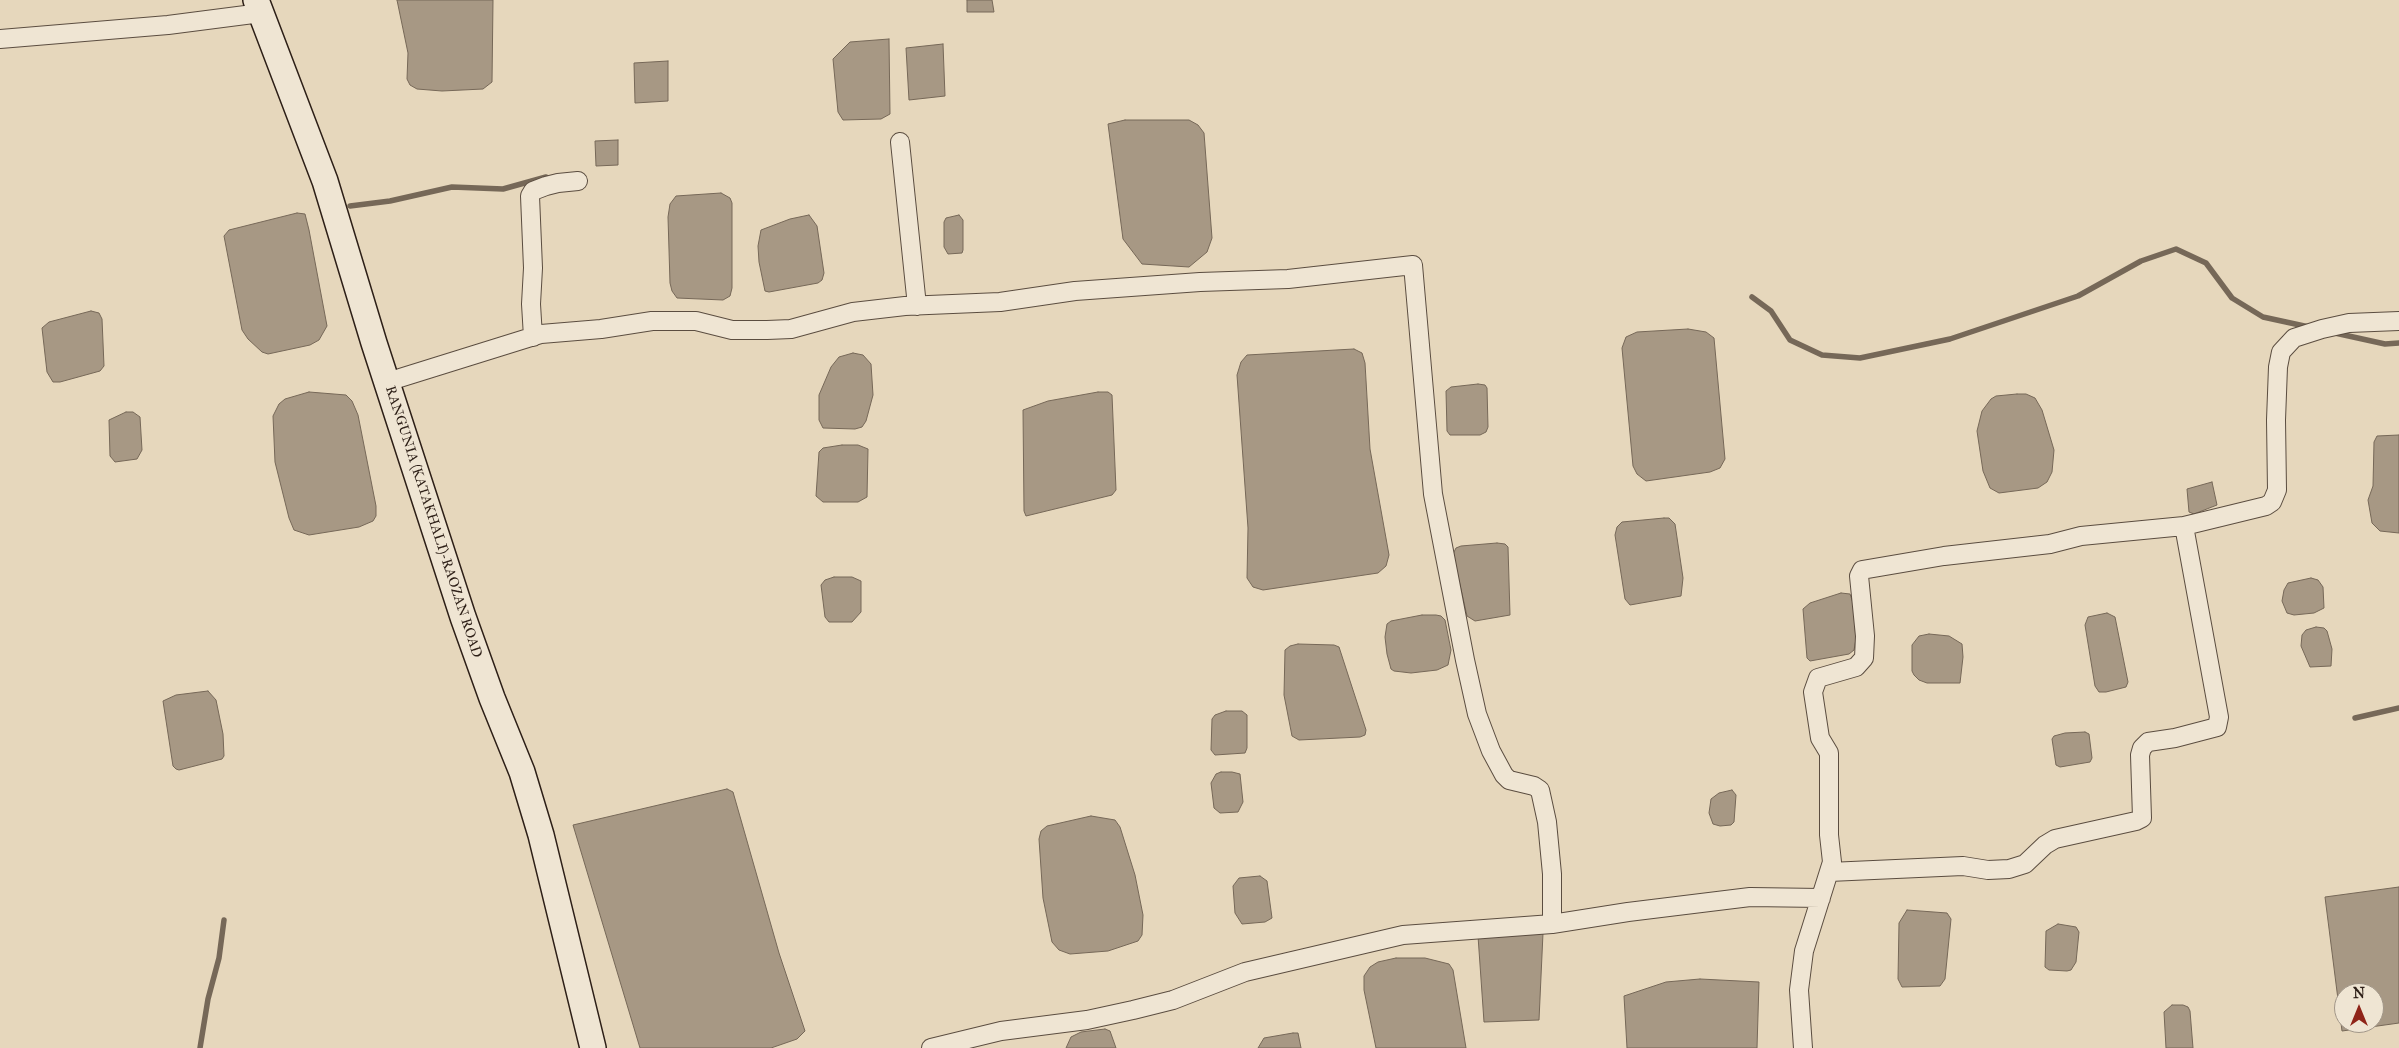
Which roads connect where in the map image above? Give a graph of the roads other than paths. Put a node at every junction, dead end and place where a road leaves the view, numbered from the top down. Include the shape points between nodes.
1 (259, 6) edge
2 (0, 39) edge
3 (900, 142) dead end
4 (578, 181) dead end
5 (917, 306) junction
6 (2399, 321) edge
7 (533, 337) junction
8 (387, 382) junction
9 (2184, 526) junction
10 (1829, 872) junction
11 (1821, 898) junction
12 (1552, 924) junction
13 (593, 1048) edge
14 (931, 1048) edge
15 (1803, 1048) edge

1 - 2 street via 168,25
1 - 8 main road, RANGUNIA (KATAKHALI)-RAOZAN ROAD via 325,181
3 - 5 street
4 - 7 street via 558,183 533,191 530,196
5 - 7 street via 853,312 775,330 732,330 696,321 670,319
5 - 12 street via 1000,302 1104,289 1288,279 1413,265 1434,494 1465,660 1477,714 1504,775 1509,780 1540,790 1549,840
6 - 9 street via 2349,323 2294,338 2281,352 2278,367 2278,490 2272,502
7 - 8 street
8 - 13 main road, RANGUNIA (KATAKHALI)-RAOZAN ROAD via 466,626 522,772 541,835
9 - 10 street via 2080,536 2050,544 1944,556 1862,570 1859,576 1866,636 1864,658 1856,667 1818,678 1813,692 1820,738 1829,753 1832,862
9 - 10 street via 2219,717 2217,727 2148,742 2142,748 2142,818 2055,839 2025,864 2009,869 1963,866
10 - 11 street
11 - 12 street via 1750,897
11 - 15 street via 1804,951 1799,990
12 - 14 street via 1403,935 1245,972 1173,1000 1134,1010 1087,1020 1001,1031

